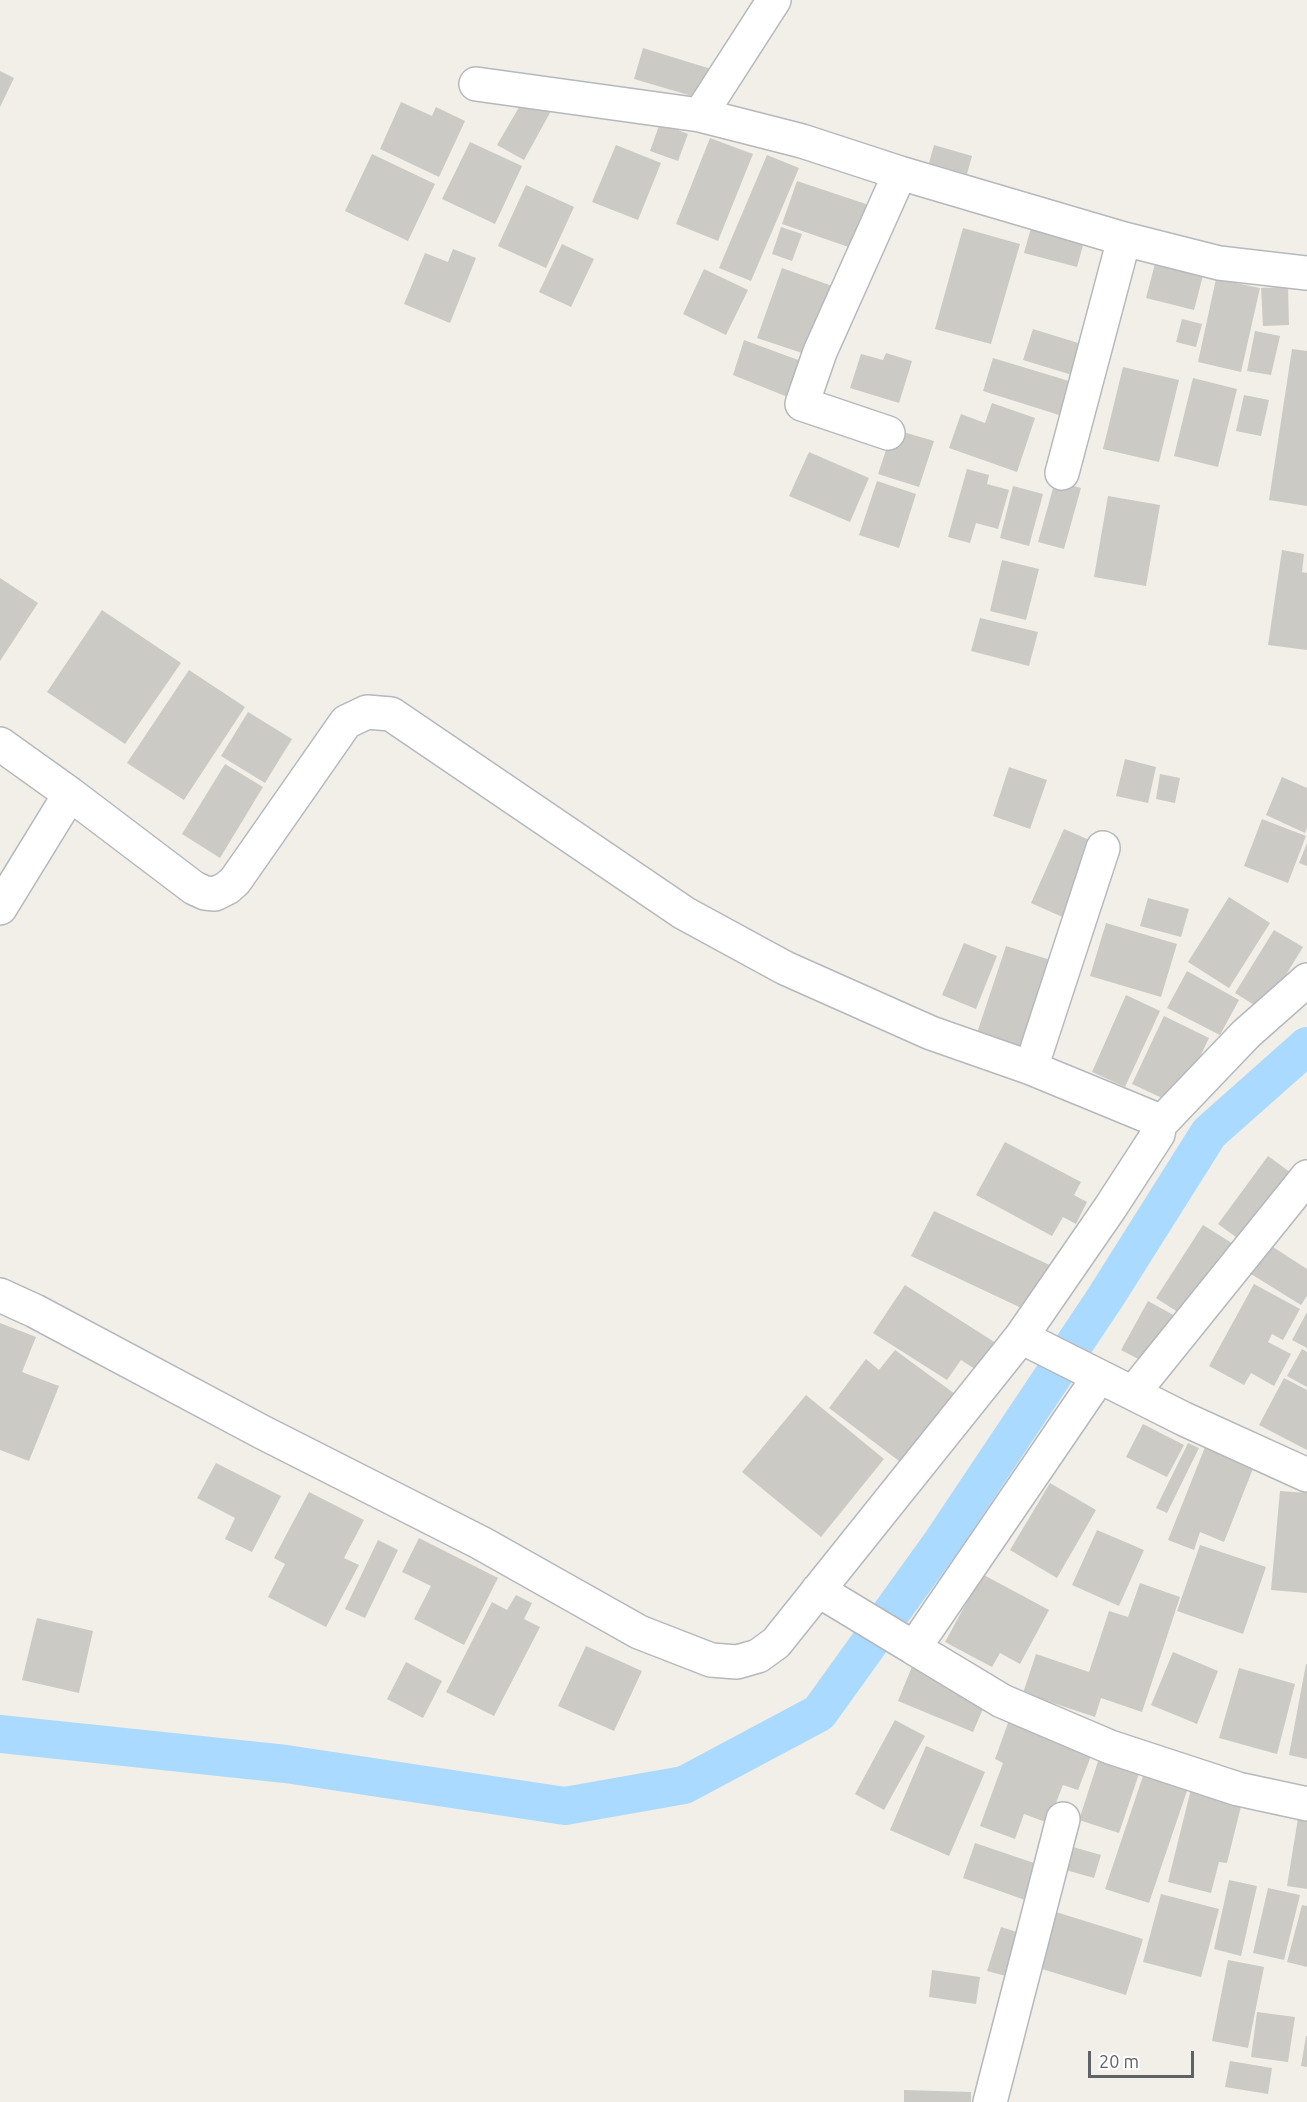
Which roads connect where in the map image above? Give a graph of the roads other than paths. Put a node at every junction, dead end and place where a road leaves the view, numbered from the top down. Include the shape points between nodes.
1 (774, 0) edge
2 (476, 84) dead end
3 (700, 115) junction
4 (900, 173) junction
5 (1124, 239) junction
6 (1307, 273) edge
7 (888, 433) dead end
8 (1062, 473) dead end
9 (0, 744) edge
10 (70, 794) junction
11 (1103, 848) dead end
12 (0, 908) edge
13 (1307, 980) edge
14 (1030, 1068) junction
15 (1160, 1124) junction
16 (1307, 1178) edge
17 (0, 1295) edge
18 (1032, 1342) junction
19 (1088, 1371) junction
20 (1133, 1393) junction
21 (1307, 1475) edge
22 (819, 1590) junction
23 (903, 1642) junction
24 (1307, 1804) edge
25 (1063, 1819) dead end
26 (990, 2102) edge

1 - 3 street
2 - 3 street
3 - 4 street via 802,141
4 - 5 street
4 - 7 street via 820,352 802,404
5 - 6 street via 1220,263
5 - 8 street
9 - 10 street
10 - 12 street
10 - 14 street via 194,888 215,894 235,880 346,722 367,712 391,714 684,913 785,968 920,1029
11 - 14 street
13 - 15 street via 1246,1034
14 - 15 street
15 - 18 street via 1158,1134
16 - 20 street
17 - 22 street via 481,1543 639,1632 711,1660 737,1662 758,1656 776,1643
18 - 19 street
18 - 22 street
19 - 20 street
19 - 23 street
20 - 21 street
22 - 23 street
23 - 24 street via 1002,1701 1110,1747 1238,1789
25 - 26 street

